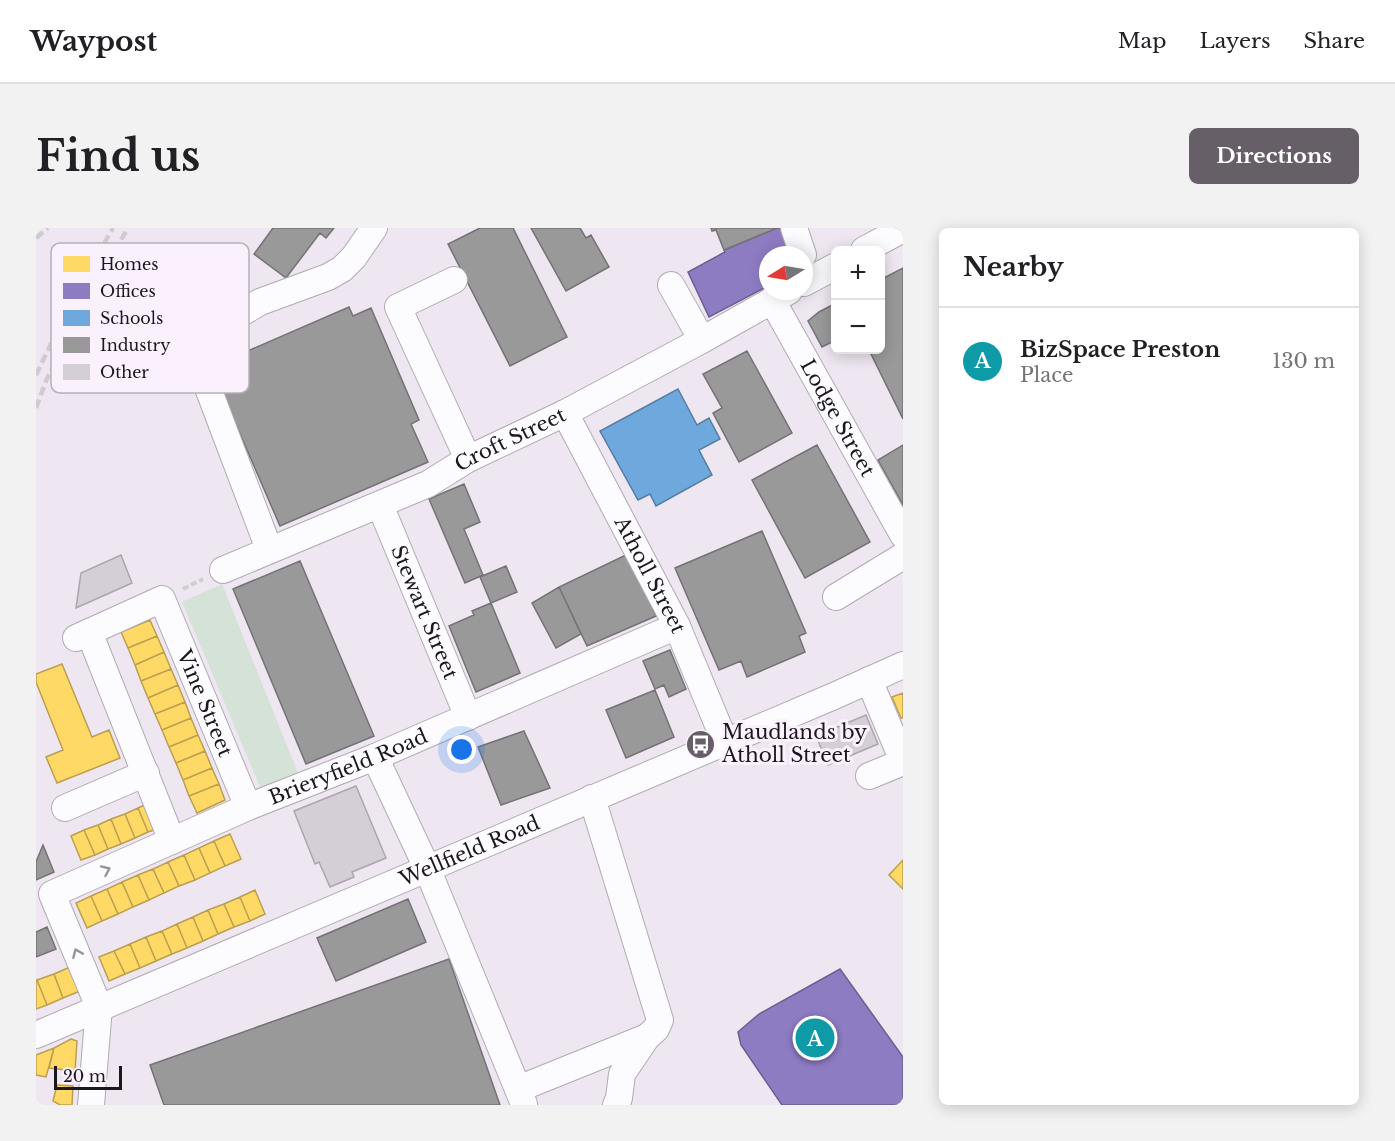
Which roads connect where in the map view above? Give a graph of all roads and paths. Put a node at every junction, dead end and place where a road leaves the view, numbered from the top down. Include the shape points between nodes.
1 (374, 228) edge
2 (794, 228) edge
3 (903, 229) edge
4 (795, 246) edge
5 (871, 246) edge
6 (831, 268) edge
7 (813, 273) edge
8 (454, 280) dead end
9 (671, 285) dead end
10 (763, 300) edge
11 (806, 300) edge
12 (249, 309) edge
13 (702, 340) junction
14 (210, 393) edge
15 (565, 413) junction
16 (468, 459) junction
17 (380, 505) junction
18 (903, 535) edge
19 (269, 549) junction
20 (903, 556) edge
21 (223, 570) joint
22 (836, 597) dead end
23 (162, 599) junction
24 (677, 627) junction
25 (903, 665) edge
26 (869, 680) junction
27 (468, 717) junction
28 (724, 742) junction
29 (375, 757) junction
30 (903, 762) edge
31 (146, 773) junction
32 (870, 776) dead end
33 (592, 798) junction
34 (248, 807) junction
35 (65, 808) dead end
36 (172, 841) junction
37 (427, 867) junction
38 (99, 1007) junction
39 (36, 1035) edge
40 (647, 1037) junction
41 (521, 1097) edge
42 (91, 1105) edge
43 (616, 1105) edge

1 - 12 street via 342,269
2 - 4 street, Lodge Street
3 - 5 street
6 - 7 street, Croft Street
8 - 16 street via 398,307
9 - 13 street
10 - 13 street, Croft Street
11 - 18 street, Lodge Street
13 - 15 street, Croft Street
14 - 19 street
15 - 16 street, Croft Street
15 - 24 street, Atholl Street
16 - 17 street, Croft Street via 428,484
17 - 19 street, Croft Street
17 - 27 street, Stewart Street
19 - 21 street, Croft Street
20 - 22 street
21 - 23 path
23 - 31 street via 83,635
23 - 34 street, Vine Street
24 - 27 street, Brieryfield Road
24 - 28 street, Atholl Street
25 - 26 street, Wellfield Road
26 - 28 street, Wellfield Road
26 - 30 street
27 - 29 street, Brieryfield Road
28 - 33 street, Wellfield Road
29 - 34 street, Brieryfield Road
29 - 37 street
30 - 32 street
31 - 35 street
31 - 36 street
33 - 37 street, Wellfield Road
33 - 40 street via 660,1020
34 - 36 street, Brieryfield Road
38 -> 36 street, Brieryfield Road via 52,894
37 - 38 street, Wellfield Road
37 - 41 street
38 - 39 street, Wellfield Road
38 - 42 street
40 - 41 street
40 - 43 street via 622,1074

